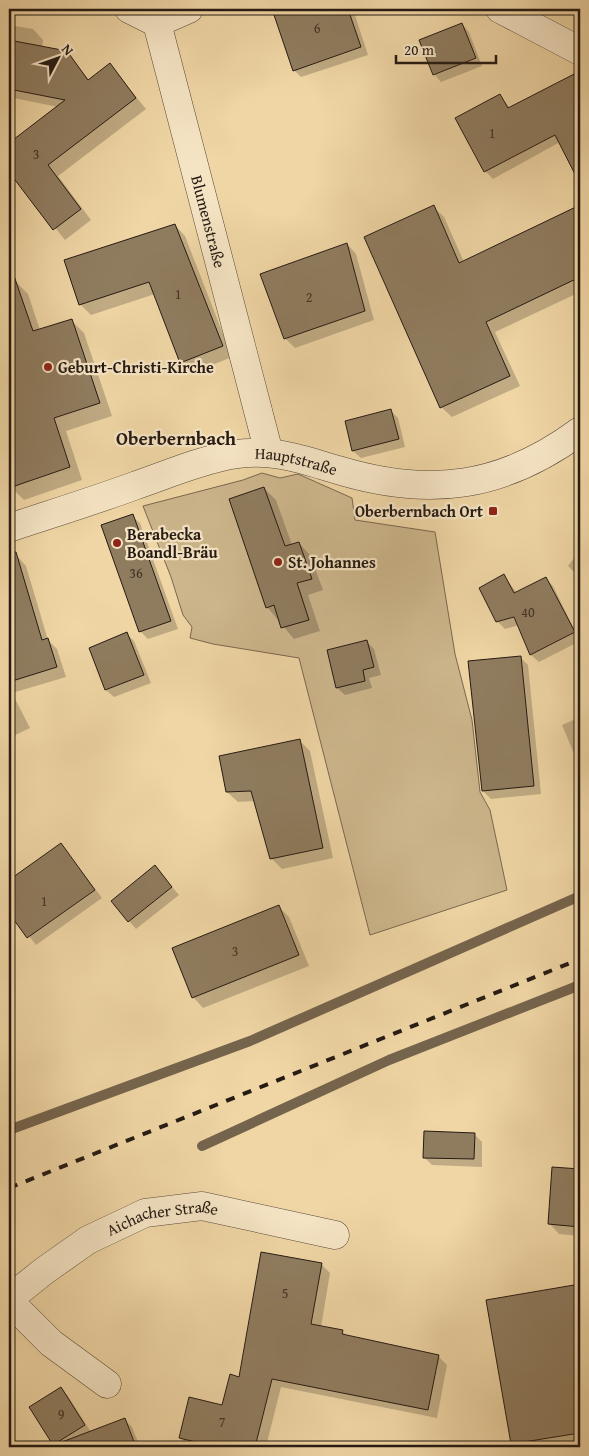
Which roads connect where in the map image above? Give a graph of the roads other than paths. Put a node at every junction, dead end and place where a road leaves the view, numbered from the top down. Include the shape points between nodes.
1 (129, 9) edge
2 (189, 9) edge
3 (500, 9) edge
4 (158, 23) junction
5 (580, 51) edge
6 (580, 431) edge
7 (269, 453) junction
8 (9, 528) edge
9 (335, 1235) dead end
10 (9, 1300) edge
11 (107, 1384) dead end

1 - 4 street
2 - 4 street
3 - 5 street
4 - 7 street, Blumenstraße
6 - 7 street, Hauptstraße via 538,458 496,476 454,485 387,482 302,458
7 - 8 street, Hauptstraße via 231,455
9 - 10 street, Aichacher Straße via 202,1206 145,1213 88,1240 44,1270
10 - 11 street, Aichacher Straße via 51,1343

